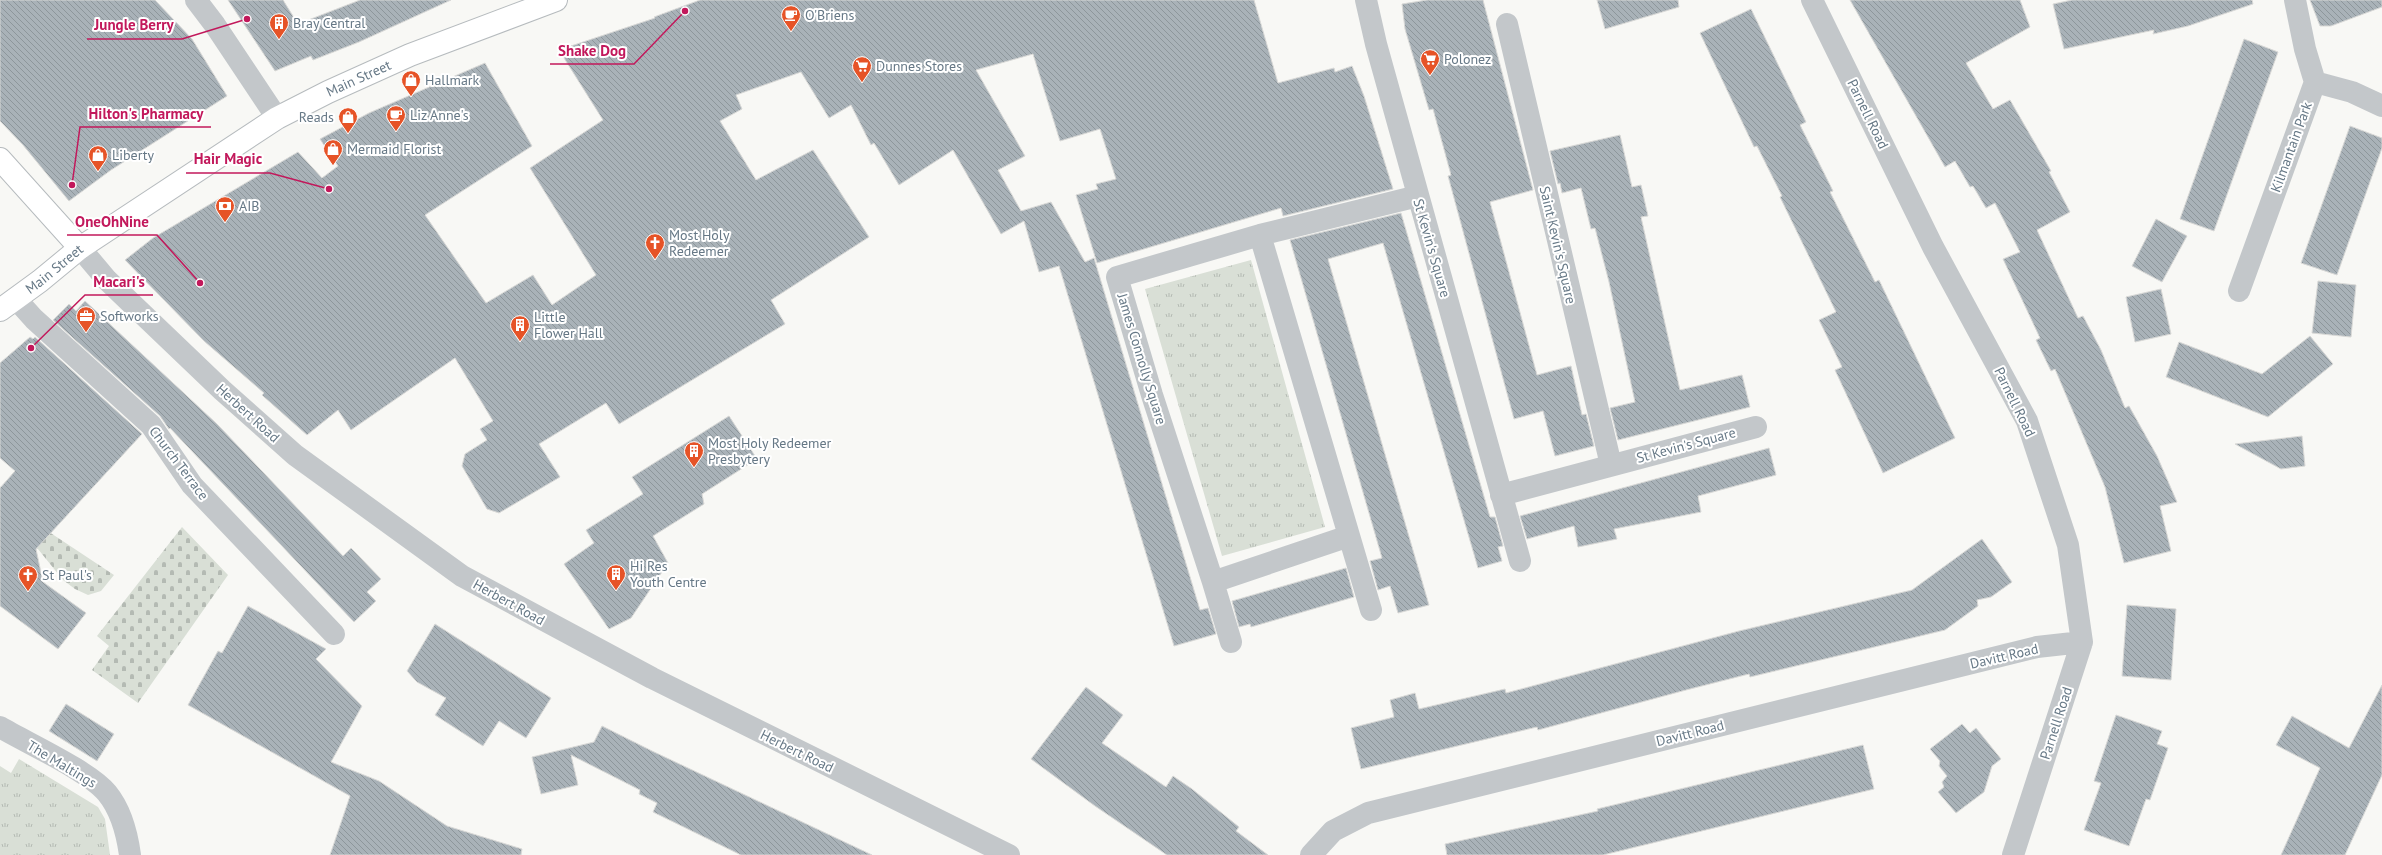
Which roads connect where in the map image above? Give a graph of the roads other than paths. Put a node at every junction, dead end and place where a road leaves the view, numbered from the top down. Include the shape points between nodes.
1 (196, 0) edge
2 (556, 0) edge
3 (1366, 0) edge
4 (1812, 0) edge
5 (2295, 0) edge
6 (508, 8) edge
7 (1507, 24) dead end
8 (2315, 82) junction
9 (2382, 106) edge
10 (278, 118) junction
11 (0, 159) edge
12 (1418, 196) junction
13 (1260, 235) junction
14 (80, 248) junction
15 (2239, 291) dead end
16 (8, 305) edge
17 (1756, 427) dead end
18 (1611, 464) junction
19 (1501, 495) junction
20 (1349, 536) junction
21 (1520, 561) dead end
22 (1213, 582) junction
23 (1371, 610) dead end
24 (334, 634) dead end
25 (1230, 642) dead end
26 (2082, 642) junction
27 (0, 727) edge
28 (130, 855) edge
29 (1009, 855) edge
30 (1311, 855) edge
31 (2013, 855) edge

1 - 10 street
2 - 6 main road, Main Street
3 - 12 street, St Kevin's Square
4 - 26 street, Parnell Road via 1933,247 2028,421 2068,545
5 - 8 street
6 - 10 main road, Main Street
7 - 18 street, Saint Kevin's Square
8 - 9 street via 2352,92
8 - 15 street, Kilmantain Park
10 - 14 main road, Main Street
11 - 14 main road
12 - 13 street, James Connolly Square
12 - 19 street, St Kevin's Square
13 - 20 street
13 - 22 street, James Connolly Square via 1117,277 1152,395
14 - 16 main road, Main Street
14 - 29 street, Herbert Road via 107,280 222,390 295,455 462,576 645,675
16 - 24 street, Church Terrace via 34,319 151,425 192,484
17 - 18 street, St Kevin's Square
18 - 19 street, St Kevin's Square
19 - 21 street, St Kevin's Square
20 - 22 street
20 - 23 street
22 - 25 street, James Connolly Square
26 - 30 street, Davitt Road via 2037,647 1374,812 1333,831
26 - 31 street, Parnell Road
27 - 28 street, The Maltings via 90,778 106,791 115,804 128,837

